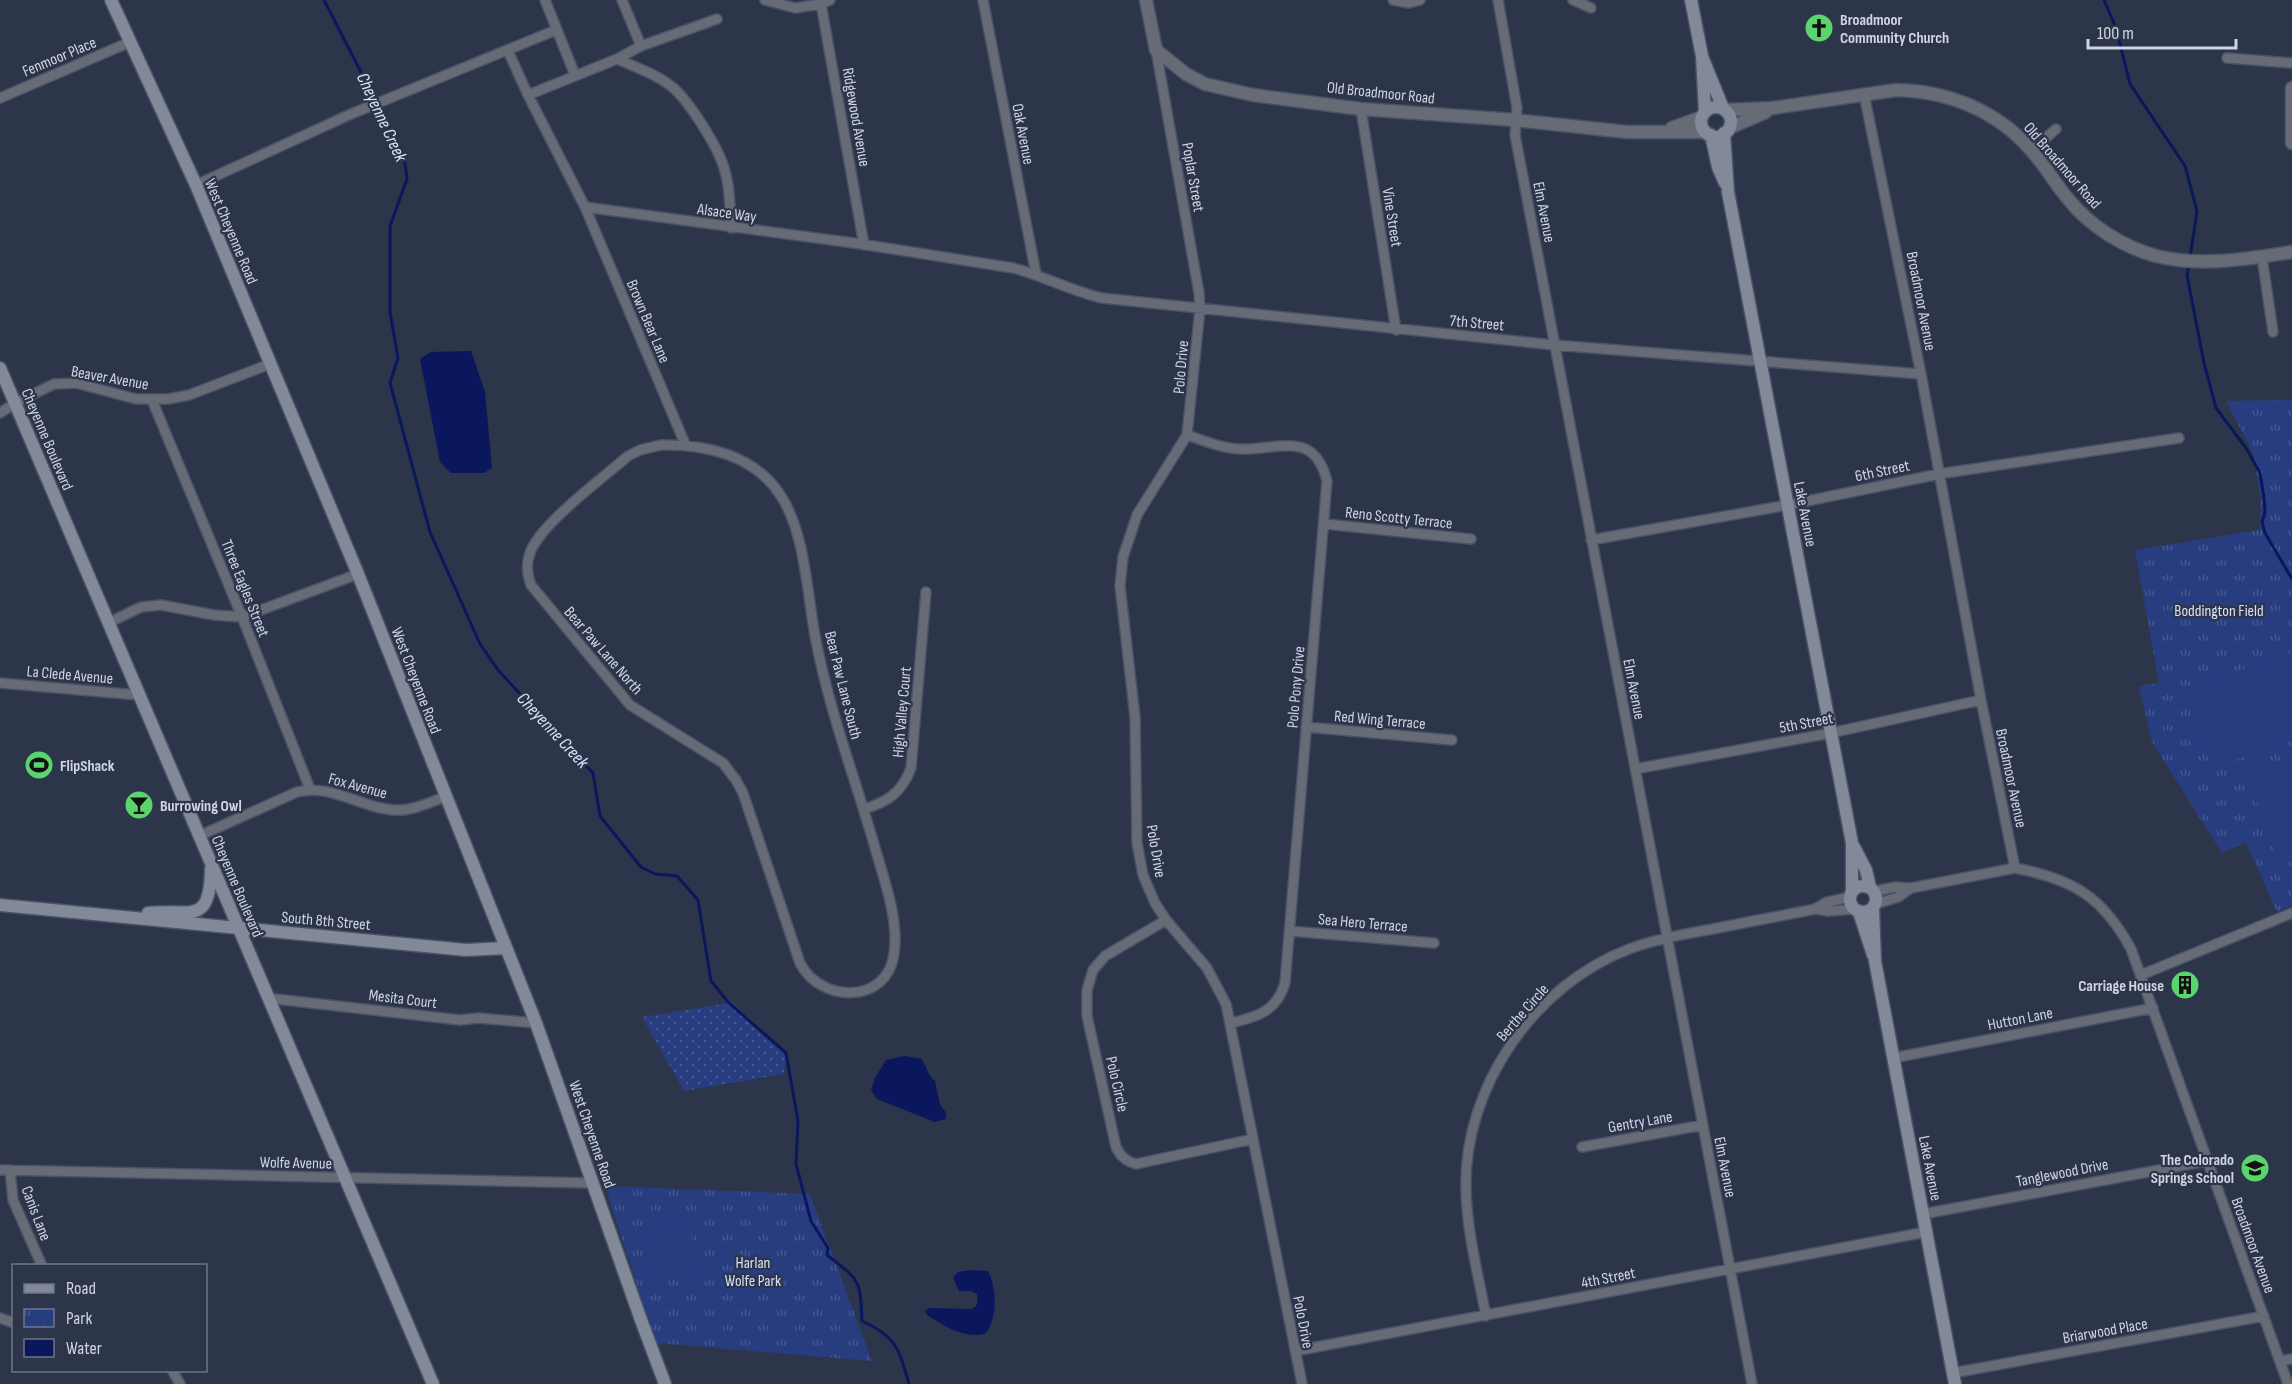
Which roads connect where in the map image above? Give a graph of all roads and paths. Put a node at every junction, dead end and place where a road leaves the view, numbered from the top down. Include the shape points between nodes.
1 (111, 0) edge
2 (545, 0) edge
3 (622, 0) edge
4 (765, 0) edge
5 (983, 0) edge
6 (1146, 0) edge
7 (1393, 0) edge
8 (1420, 0) edge
9 (1498, 0) edge
10 (1573, 0) edge
11 (1691, 0) edge
12 (826, 2) edge
13 (1591, 8) dead end
14 (717, 20) dead end
15 (556, 30) junction
16 (130, 42) junction
17 (641, 46) junction
18 (1156, 50) junction
19 (508, 51) junction
20 (1702, 56) junction
21 (2227, 58) dead end
22 (617, 60) junction
23 (2292, 63) edge
24 (575, 75) junction
25 (2292, 88) edge
26 (528, 94) junction
27 (1864, 94) junction
28 (0, 98) edge
29 (1773, 108) junction
30 (1361, 109) junction
31 (1724, 109) junction
32 (1703, 115) junction
33 (1515, 120) junction
34 (2056, 129) dead end
35 (1665, 131) junction
36 (1727, 131) junction
37 (1708, 134) junction
38 (2292, 143) edge
39 (2032, 150) junction
40 (196, 185) junction
41 (1728, 192) junction
42 (585, 207) junction
43 (731, 228) junction
44 (864, 245) junction
45 (2292, 252) edge
46 (2262, 257) junction
47 (1036, 274) junction
48 (1200, 309) junction
49 (1396, 330) junction
50 (2273, 332) dead end
51 (1554, 345) junction
52 (1760, 363) junction
53 (270, 364) junction
54 (0, 368) edge
55 (1921, 374) junction
56 (152, 400) junction
57 (15, 403) junction
58 (0, 413) edge
59 (1187, 435) junction
60 (2179, 438) dead end
61 (686, 446) junction
62 (1939, 474) junction
63 (1788, 505) junction
64 (1325, 524) junction
65 (1471, 539) dead end
66 (1591, 540) junction
67 (358, 574) junction
68 (926, 592) dead end
69 (242, 617) junction
70 (108, 623) junction
71 (0, 683) edge
72 (138, 695) junction
73 (1981, 700) junction
74 (1306, 727) junction
75 (1831, 733) junction
76 (1452, 740) dead end
77 (1635, 768) junction
78 (310, 789) junction
79 (445, 797) junction
80 (864, 809) junction
81 (199, 836) junction
82 (1852, 843) junction
83 (211, 864) junction
84 (2015, 868) junction
85 (1873, 898) junction
86 (1854, 902) junction
87 (0, 905) edge
88 (2292, 913) edge
89 (136, 919) junction
90 (1166, 920) junction
91 (238, 928) junction
92 (1290, 931) junction
93 (1668, 937) junction
94 (1434, 944) dead end
95 (506, 948) junction
96 (1875, 959) junction
97 (2141, 975) junction
98 (875, 985) joint
99 (267, 998) junction
100 (2153, 1008) junction
101 (536, 1023) junction
102 (1231, 1023) junction
103 (1893, 1058) junction
104 (1703, 1125) junction
105 (1253, 1139) junction
106 (1582, 1147) dead end
107 (2207, 1161) junction
108 (5, 1170) edge
109 (345, 1178) junction
110 (592, 1183) junction
111 (1923, 1214) junction
112 (1926, 1232) junction
113 (41, 1264) edge
114 (1730, 1269) junction
115 (1486, 1316) junction
116 (2264, 1316) junction
117 (1294, 1351) junction
118 (2292, 1359) edge
119 (2280, 1361) junction
120 (1954, 1379) edge
121 (433, 1384) edge
122 (665, 1384) edge
123 (1302, 1384) edge
124 (1752, 1384) edge
125 (2288, 1384) edge

1 - 16 main road, West Cheyenne Road
2 - 15 street
3 - 17 street
4 - 12 street via 795,8
5 - 47 street, Oak Avenue
6 - 18 street
7 - 8 street
9 - 33 street, Elm Avenue via 1517,108
10 - 13 street
11 - 20 main road
12 - 44 street, Ridgewood Avenue
14 - 17 street
15 - 19 street
15 - 24 street
16 - 28 street, Fenmoor Place
16 - 40 main road, West Cheyenne Road
17 - 22 street
18 - 30 street, Old Broadmoor Road via 1186,74 1213,86
18 - 48 street, Poplar Street
19 - 26 street
19 - 40 street via 351,114
20 - 31 main road
20 - 32 main road
21 - 23 street
22 - 24 street
22 - 43 street via 662,79 689,105 724,167
24 - 26 street
25 - 38 street
26 - 42 street
27 - 29 street, Old Broadmoor Road
27 - 39 street, Old Broadmoor Road via 1912,90 1962,102 2001,121
27 - 55 street, Broadmoor Avenue
29 - 31 street, Old Broadmoor Road
29 - 36 street, Old Broadmoor Road
30 - 33 street, Old Broadmoor Road
30 - 49 street, Vine Street
31 - 32 main road via 1711,108
31 - 36 main road via 1730,119
32 - 35 street, Old Broadmoor Road
32 - 37 main road via 1702,125
33 - 35 street, Old Broadmoor Road via 1627,132
33 - 51 street, Elm Avenue
34 - 39 street
35 - 37 street, Old Broadmoor Road
36 - 37 main road
36 - 41 main road, Lake Avenue
37 - 41 main road, Lake Avenue
39 - 46 street, Old Broadmoor Road via 2083,216 2121,242 2170,259 2206,262
40 - 53 main road, West Cheyenne Road
41 - 52 main road, Lake Avenue
42 - 43 street, Alsace Way
42 - 61 street, Brown Bear Lane
43 - 44 street, Alsace Way
44 - 47 street, Alsace Way
45 - 46 street, Old Broadmoor Road
46 - 50 street
47 - 48 street, 7th Street via 1094,296
48 - 49 street, 7th Street
48 - 59 street, Polo Drive
49 - 51 street, 7th Street
51 - 52 street, 7th Street
51 - 66 street, Elm Avenue
52 - 55 street, 7th Street
52 - 63 main road, Lake Avenue
53 - 56 street, Beaver Avenue via 180,398
53 - 67 main road, West Cheyenne Road
54 - 57 main road, Cheyenne Boulevard
55 - 62 street, Broadmoor Avenue
56 - 57 street, Beaver Avenue via 64,383
56 - 69 street, Three Eagles Street
57 - 58 street, Beaver Avenue
57 - 70 main road, Cheyenne Boulevard
59 - 64 street, Polo Pony Drive via 1228,448 1284,444 1311,453 1321,464 1327,481
59 - 90 street, Polo Drive via 1137,515 1121,572 1135,717 1137,843 1148,888
60 - 62 street, 6th Street
61 - 80 street, Bear Paw Lane South via 743,460 771,483 789,512 829,698
61 - 98 street, Bear Paw Lane North via 661,445 628,456 545,529 529,555 531,585 630,705 712,755 730,771 743,793 805,974 826,988 852,994
62 - 63 street, 6th Street
62 - 73 street, Broadmoor Avenue
63 - 66 street, 6th Street
63 - 75 main road, Lake Avenue
64 - 65 street, Reno Scotty Terrace
64 - 74 street, Polo Pony Drive
66 - 77 street, Elm Avenue
67 - 69 street
67 - 79 main road, West Cheyenne Road
68 - 80 street, High Valley Court via 911,768 899,791 882,804
69 - 70 street via 161,605 141,607
69 - 78 street, Three Eagles Street
70 - 72 main road, Cheyenne Boulevard
71 - 72 street, La Clede Avenue
72 - 81 main road, Cheyenne Boulevard
73 - 75 street, 5th Street
73 - 84 street, Broadmoor Avenue
74 - 76 street, Red Wing Terrace
74 - 92 street, Polo Pony Drive
75 - 77 street, 5th Street
75 - 82 main road, Lake Avenue
77 - 93 street, Elm Avenue
78 - 79 street, Fox Avenue via 393,810 410,809
78 - 81 street, Fox Avenue
79 - 95 main road, West Cheyenne Road
80 - 98 street, Bear Paw Lane South via 887,888 895,936 889,968
81 - 83 main road, Cheyenne Boulevard
82 - 85 main road, Lake Avenue via 1866,870
82 - 86 main road, Lake Avenue
83 - 89 main road via 207,902 197,911 149,912
83 - 91 main road, Cheyenne Boulevard
84 - 85 street via 1911,888 1898,897
84 - 97 street, Broadmoor Avenue via 2053,877 2095,900 2123,934
85 - 86 main road via 1869,911
85 - 86 main road via 1863,886
85 - 96 main road, Lake Avenue
86 - 93 street, Berthe Circle via 1827,902 1815,909
86 - 96 main road, Lake Avenue
87 - 89 main road, South 8th Street
88 - 97 street
89 - 91 main road, South 8th Street
90 - 102 street, Polo Drive via 1207,968 1222,994
90 - 105 street, Polo Circle via 1105,956 1089,980 1087,1016 1116,1147 1127,1162 1136,1164
91 - 95 main road, South 8th Street via 466,950
91 - 99 main road, Cheyenne Boulevard
92 - 94 street, Sea Hero Terrace
92 - 102 street, Polo Pony Drive via 1282,993 1261,1015
93 - 104 street, Elm Avenue
93 - 115 street, Berthe Circle via 1610,957 1573,980 1517,1035 1491,1079 1470,1145 1466,1189
95 - 101 main road, West Cheyenne Road
96 - 103 main road, Lake Avenue
97 - 100 street, Broadmoor Avenue
99 - 101 street, Mesita Court via 460,1020
99 - 109 main road, Cheyenne Boulevard
100 - 103 street, Hutton Lane
100 - 107 street, Broadmoor Avenue
101 - 110 main road, West Cheyenne Road
102 - 105 street, Polo Drive
103 - 111 main road, Lake Avenue
104 - 106 street, Gentry Lane
104 - 114 street, Elm Avenue
105 - 117 street, Polo Drive
107 - 111 street, Tanglewood Drive
107 - 116 street, Broadmoor Avenue
108 - 109 street, Wolfe Avenue
108 - 113 street, Canis Lane
109 - 110 street, Wolfe Avenue
109 - 121 main road, Cheyenne Boulevard
110 - 122 main road, West Cheyenne Road
111 - 112 main road, Lake Avenue
112 - 114 street, 4th Street
112 - 120 main road, Lake Avenue
114 - 115 street, 4th Street
114 - 124 street, Elm Avenue
115 - 117 street, 4th Street
116 - 119 street, Broadmoor Avenue
116 - 120 street, Briarwood Place
117 - 123 street, Polo Drive
118 - 119 street
119 - 125 street, Broadmoor Avenue

